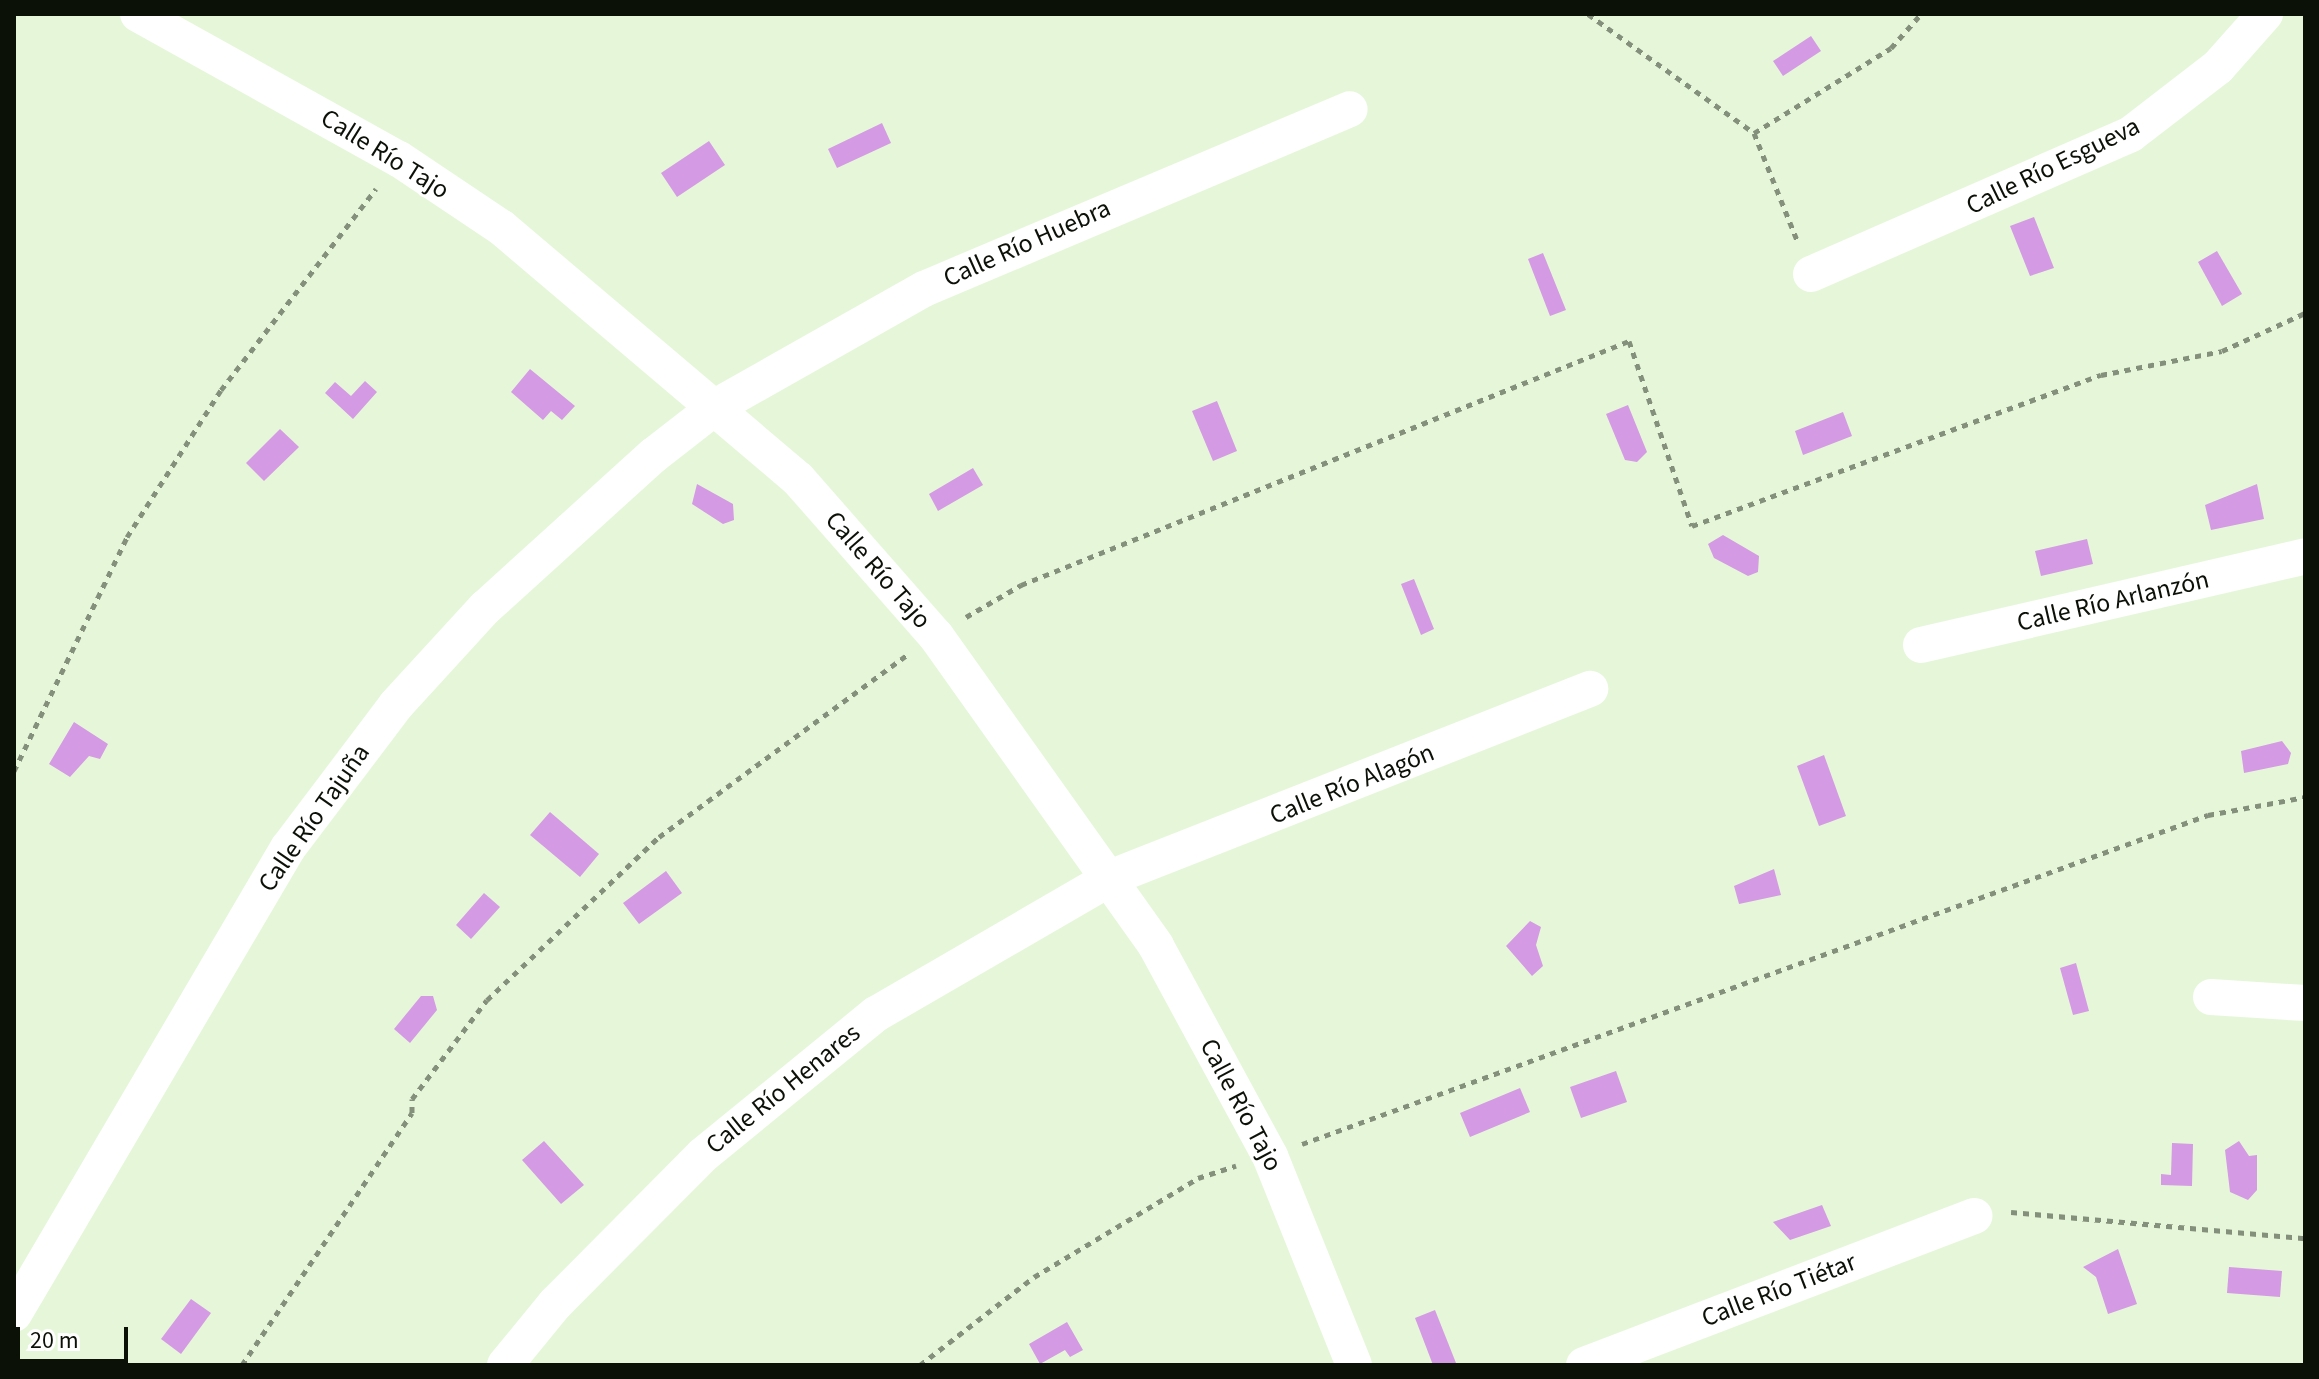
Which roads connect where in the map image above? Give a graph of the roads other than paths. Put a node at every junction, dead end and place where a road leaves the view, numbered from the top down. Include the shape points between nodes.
1 (138, 14) edge
2 (2265, 14) edge
3 (1350, 109) dead end
4 (1811, 274) road end
5 (717, 406) junction
6 (2305, 556) edge
7 (1921, 645) dead end
8 (1590, 689) dead end
9 (1112, 877) junction
10 (2211, 997) dead end
11 (2305, 1003) edge
12 (1975, 1216) road end
13 (14, 1314) edge
14 (505, 1365) edge
15 (1354, 1365) edge
16 (1584, 1365) edge

1 - 5 street, Calle Río Tajo via 399,159 502,228
2 - 4 street, Calle Río Esgueva via 2218,67 2131,134
3 - 5 street, Calle Río Huebra via 924,289
5 - 9 street, Calle Río Tajo via 798,479 936,636
5 - 13 street, Calle Río Tajuña via 485,608 396,705 288,848
6 - 7 street, Calle Río Arlanzón
8 - 9 street, Calle Río Alagón
9 - 14 street, Calle Río Henares via 876,1014 703,1155 555,1304
9 - 15 street, Calle Río Tajo via 1270,1156
10 - 11 street
12 - 16 street, Calle Río Tiétar

